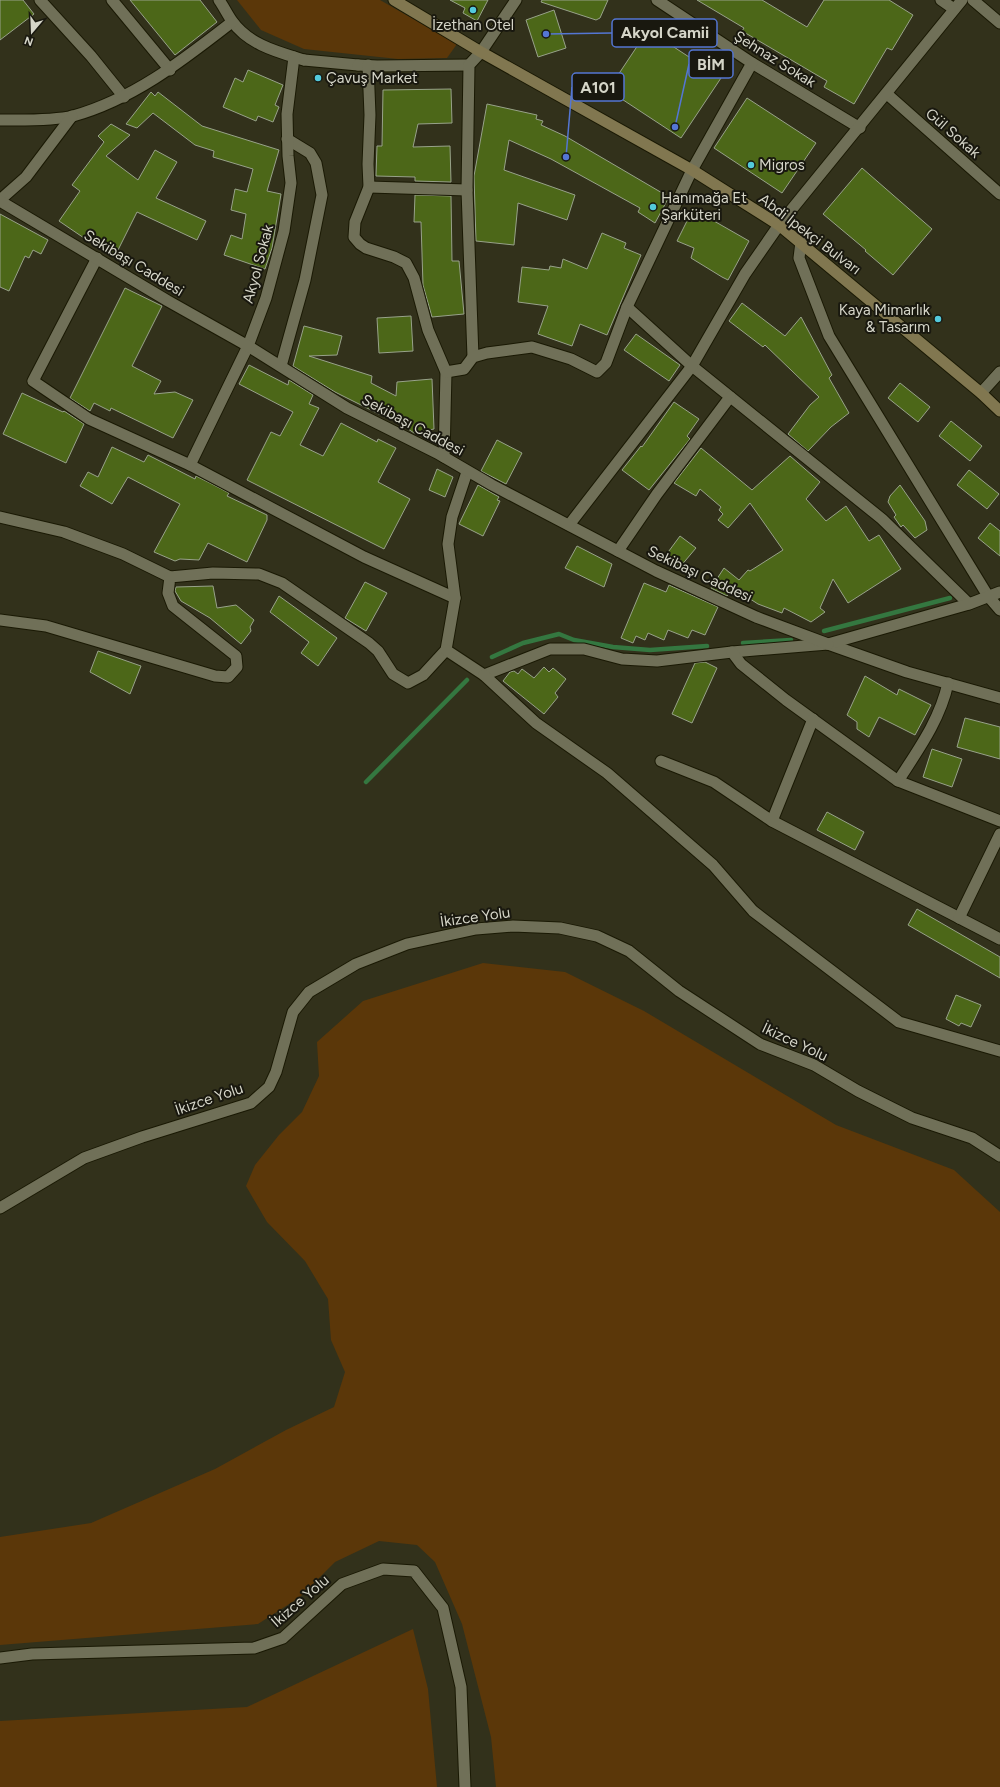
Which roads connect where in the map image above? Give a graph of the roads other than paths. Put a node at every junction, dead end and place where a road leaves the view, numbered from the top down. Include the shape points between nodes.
1 (40, 0) edge
2 (112, 0) edge
3 (219, 0) edge
4 (394, 0) edge
5 (516, 0) edge
6 (657, 0) edge
7 (941, 0) edge
8 (962, 0) edge
9 (973, 0) edge
10 (954, 9) junction
11 (232, 22) junction
12 (1000, 23) edge
13 (482, 52) junction
14 (299, 59) junction
15 (752, 63) junction
16 (363, 65) junction
17 (469, 65) junction
18 (170, 70) junction
19 (887, 94) junction
20 (124, 97) junction
21 (72, 116) junction
22 (0, 120) edge
23 (860, 128) junction
24 (287, 139) junction
25 (692, 170) junction
26 (370, 187) junction
27 (468, 190) junction
28 (1000, 194) edge
29 (0, 201) edge
30 (779, 226) junction
31 (801, 242) junction
32 (97, 258) junction
33 (627, 307) junction
34 (248, 346) junction
35 (473, 357) junction
36 (281, 366) junction
37 (692, 366) junction
38 (446, 372) junction
39 (1000, 372) edge
40 (981, 393) junction
41 (730, 397) junction
42 (1000, 411) edge
43 (444, 457) junction
44 (190, 465) junction
45 (468, 472) junction
46 (0, 517) edge
47 (569, 525) junction
48 (618, 551) junction
49 (170, 577) junction
50 (1000, 592) edge
51 (988, 596) junction
52 (455, 598) junction
53 (969, 604) junction
54 (1000, 610) edge
55 (0, 620) edge
56 (828, 644) junction
57 (446, 650) junction
58 (732, 652) junction
59 (484, 675) junction
60 (948, 683) junction
61 (1000, 698) edge
62 (814, 719) junction
63 (661, 761) dead end
64 (898, 781) junction
65 (772, 821) junction
66 (1000, 822) edge
67 (1000, 834) edge
68 (958, 918) junction
69 (1000, 939) edge
70 (1000, 1051) edge
71 (1000, 1156) edge
72 (0, 1208) edge
73 (0, 1658) edge
74 (465, 1787) edge

1 - 20 street
2 - 18 street
3 - 11 street
4 - 13 main road, Abdi İpekçi Bulvarı
5 - 13 street
6 - 15 street, Şehnaz Sokak
7 - 10 street
8 - 10 street
9 - 12 street
10 - 19 street
11 - 14 street via 243,34 265,48
11 - 18 street
13 - 17 street
13 - 25 main road, Abdi İpekçi Bulvarı
14 - 16 street
14 - 24 street, Akyol Sokak via 287,114
15 - 23 street, Şehnaz Sokak
15 - 25 street
16 - 17 street
16 - 26 street via 370,115
17 - 27 street
18 - 20 street
19 - 23 street
19 - 28 street, Gül Sokak
20 - 21 street
21 - 22 street
21 - 29 street via 26,177
23 - 30 street
24 - 34 street, Akyol Sokak via 291,183 284,231 266,298
24 - 36 street via 310,153 316,163 322,195 305,280
25 - 30 main road, Abdi İpekçi Bulvarı
25 - 33 street
26 - 27 street
26 - 38 street via 355,222 354,237 366,248 406,263 414,278 428,330
27 - 35 street
29 - 32 street, Sekibaşı Caddesi
30 - 31 main road, Abdi İpekçi Bulvarı
30 - 37 street via 745,274
31 - 40 main road, Abdi İpekçi Bulvarı
31 - 51 street via 799,258 829,336
32 - 34 street, Sekibaşı Caddesi
32 - 44 street via 33,381 89,419
33 - 35 street via 606,363 597,372 571,359 532,347
33 - 37 street
34 - 36 street, Sekibaşı Caddesi
34 - 44 street, Akyol Sokak
35 - 38 street via 464,369
36 - 43 street, Sekibaşı Caddesi via 347,408
37 - 41 street
37 - 47 street
38 - 43 street
39 - 40 street
40 - 42 main road, Abdi İpekçi Bulvarı
41 - 48 street
41 - 53 street via 882,520
43 - 45 street, Sekibaşı Caddesi
44 - 52 street via 364,557
45 - 47 street, Sekibaşı Caddesi
45 - 52 street via 452,517 448,544
46 - 49 street via 64,532 123,554
47 - 48 street, Sekibaşı Caddesi
48 - 56 street, Sekibaşı Caddesi via 756,616
49 - 55 street via 168,593 173,606 236,656 237,668 228,676 214,676 46,626
49 - 57 street via 213,572 259,574 282,583 369,643 378,651 393,674 408,683 423,675
50 - 51 street
51 - 53 street
51 - 54 street
52 - 57 street
53 - 56 street
56 - 58 street
56 - 60 street, Sekibaşı Caddesi via 907,672
57 - 59 street
58 - 59 street via 657,661 622,659 584,649 550,649
58 - 62 street via 786,700
59 - 70 street via 536,723 607,773 713,865 753,911 899,1022
60 - 61 street, Sekibaşı Caddesi
60 - 64 street via 936,721
62 - 64 street
62 - 65 street
63 - 65 street via 714,782
64 - 66 street
65 - 68 street
67 - 68 street
68 - 69 street
71 - 72 street, İkizce Yolu via 972,1138 912,1118 814,1066 760,1044 679,991 629,951 597,936 560,928 513,926 476,929 407,944 356,964 309,992 293,1012 276,1072 269,1087 251,1103 84,1158
73 - 74 street, İkizce Yolu via 32,1654 254,1648 282,1638 342,1584 383,1569 414,1571 443,1608 461,1687

